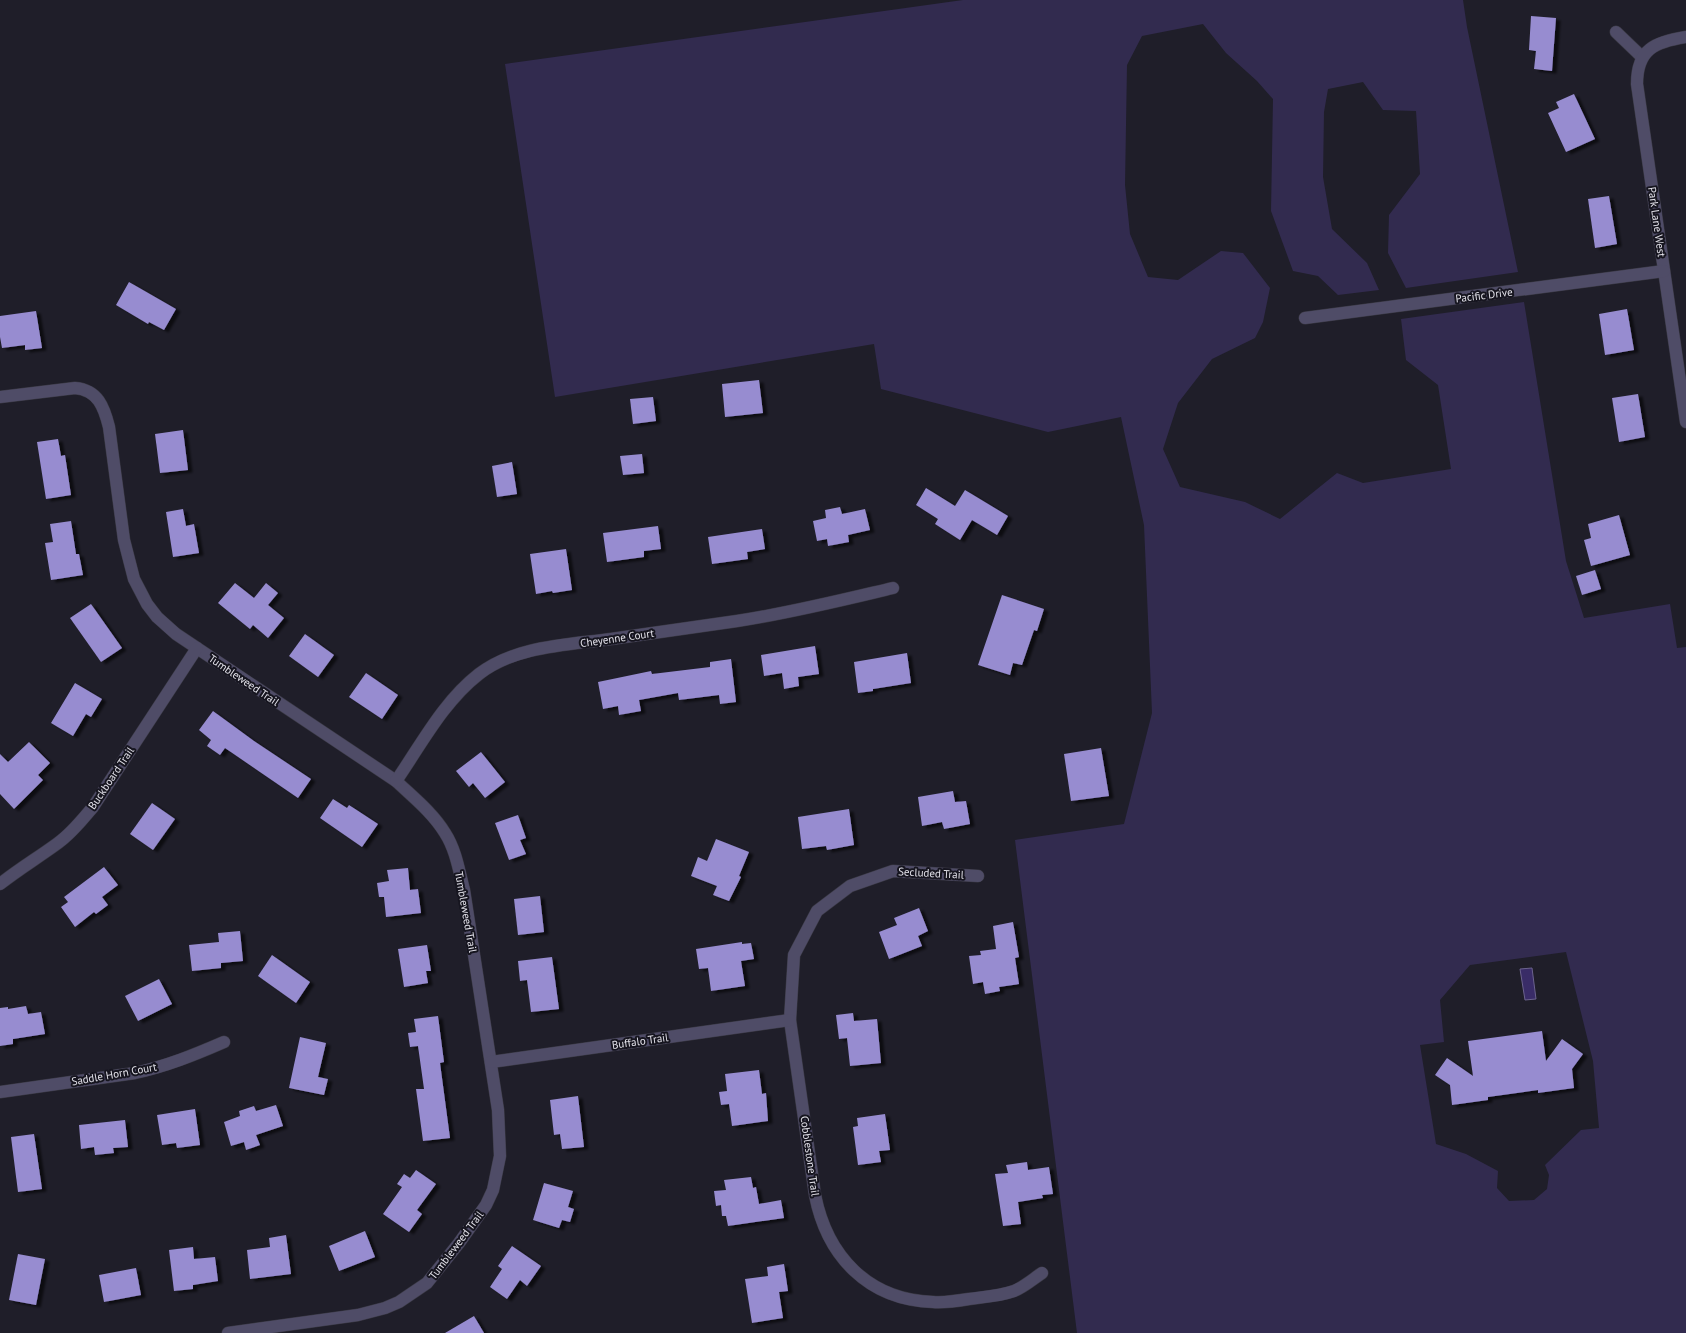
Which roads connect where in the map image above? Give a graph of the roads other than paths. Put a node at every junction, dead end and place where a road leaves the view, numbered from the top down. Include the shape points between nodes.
1 (1616, 32) dead end
2 (1686, 37) edge
3 (1642, 57) junction
4 (1664, 271) junction
5 (1305, 318) dead end
6 (0, 397) edge
7 (1686, 422) edge
8 (894, 588) dead end
9 (197, 648) junction
10 (396, 781) junction
11 (978, 876) dead end
12 (0, 884) edge
13 (790, 1020) junction
14 (224, 1042) dead end
15 (491, 1062) junction
16 (0, 1092) edge
17 (1042, 1274) dead end
18 (228, 1333) edge

1 - 3 street
2 - 3 street via 1658,43
3 - 4 street, Park Lane West via 1637,70 1637,84
4 - 5 street, Pacific Drive
4 - 7 street, Park Lane West
6 - 9 street, Tumbleweed Trail via 75,388 94,393 101,401 109,427 124,540 134,579 157,617
8 - 10 street, Cheyenne Court via 739,621 551,647 516,655 497,663 461,690 448,704
9 - 10 street, Tumbleweed Trail
9 - 12 street, Buckboard Trail via 93,807 78,825 59,842
10 - 15 street, Tumbleweed Trail via 424,806 446,834 456,859 464,890
11 - 13 street, Secluded Trail via 893,871 850,886 818,911 794,955
13 - 15 street, Buffalo Trail
13 - 17 street, Cobblestone Trail via 820,1213 828,1236 854,1272 883,1290 922,1302 1008,1293
14 - 16 street, Saddle Horn Court via 186,1059 152,1069
15 - 18 street, Tumbleweed Trail via 500,1138 500,1156 493,1190 486,1205 459,1243 431,1277 414,1293 385,1308 358,1315

